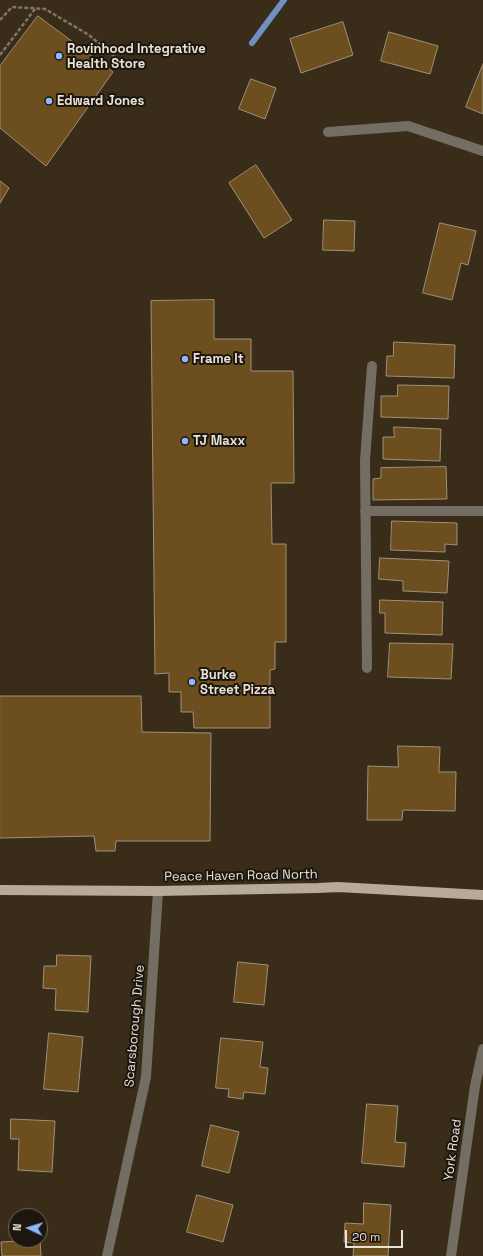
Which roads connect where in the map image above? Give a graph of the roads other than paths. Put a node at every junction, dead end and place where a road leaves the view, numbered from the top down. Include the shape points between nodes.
1 (328, 132) dead end
2 (483, 151) edge
3 (372, 366) dead end
4 (365, 511) junction
5 (483, 511) edge
6 (367, 668) dead end
7 (0, 890) edge
8 (158, 891) junction
9 (483, 895) edge
10 (483, 1049) edge
11 (107, 1256) edge
12 (451, 1256) edge

1 - 2 street via 408,126
3 - 4 street via 365,460
4 - 5 street
4 - 6 street
7 - 8 main road, Peace Haven Road North
8 - 9 main road, Peace Haven Road North via 338,887
8 - 11 street, Scarsborough Drive via 146,1077
10 - 12 street, York Road via 475,1086

